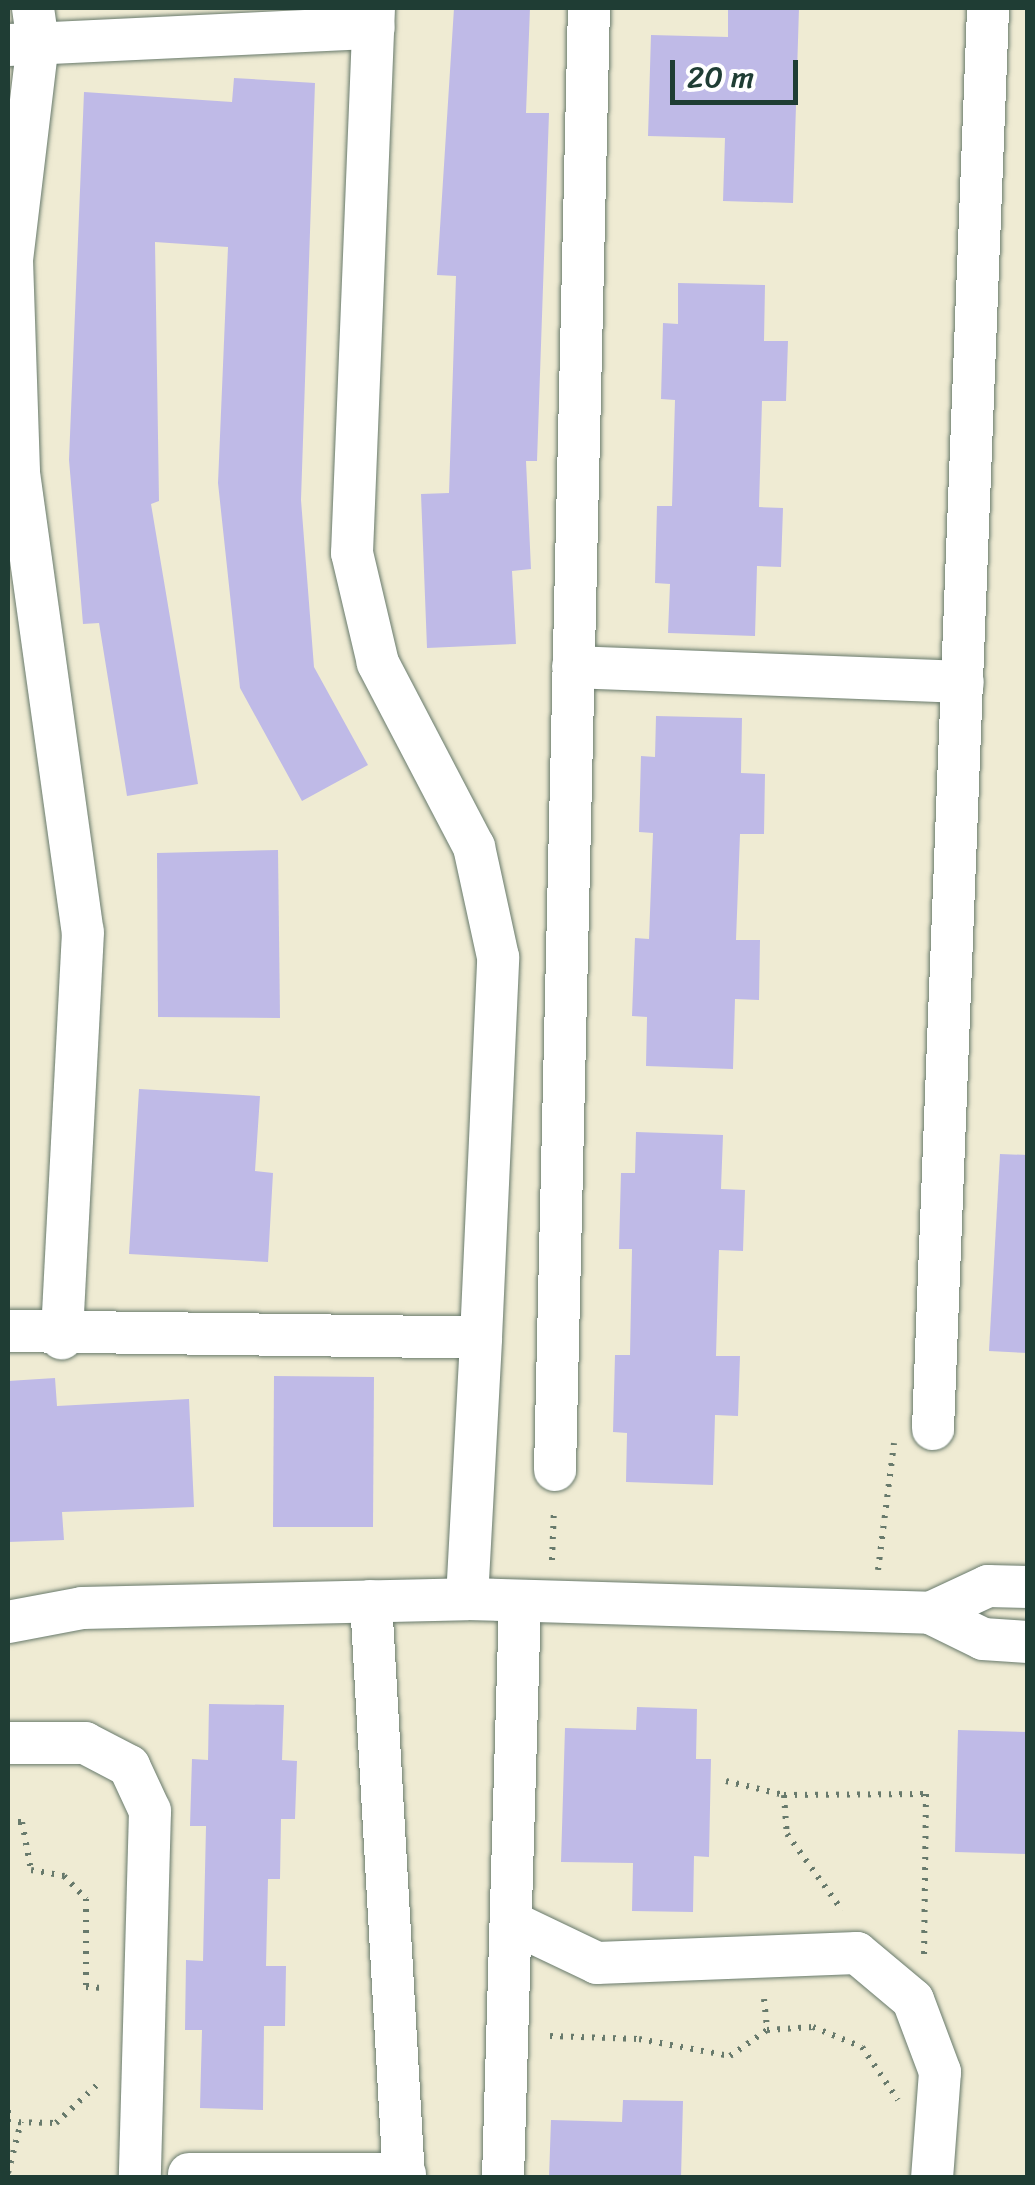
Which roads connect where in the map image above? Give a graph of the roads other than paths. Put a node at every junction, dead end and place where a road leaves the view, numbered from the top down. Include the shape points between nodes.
1 (589, 8) edge
2 (988, 8) edge
3 (374, 18) edge
4 (26, 32) edge
5 (573, 667) junction
6 (963, 682) junction
7 (8, 1331) edge
8 (62, 1338) junction
9 (481, 1338) junction
10 (933, 1429) road end
11 (555, 1470) road end
12 (1028, 1587) edge
13 (467, 1599) junction
14 (371, 1601) junction
15 (535, 1601) junction
16 (930, 1612) junction
17 (8, 1622) edge
18 (1028, 1642) edge
19 (8, 1743) edge
20 (511, 1922) junction
21 (188, 2174) dead end
22 (404, 2176) edge
23 (140, 2178) edge
24 (503, 2178) edge
25 (932, 2178) edge

1 - 5 street
2 - 6 street
3 - 4 street
3 - 9 street via 352,553 378,663 474,847 498,957
4 - 8 street via 12,260 18,473 84,932
5 - 6 street
5 - 11 street
6 - 10 street
7 - 8 street
8 - 9 street
9 - 13 street
12 - 16 street via 988,1586
13 - 14 street
13 - 15 street
14 - 17 street via 82,1608
14 - 22 street
15 - 16 street
15 - 20 street
16 - 18 street via 983,1639
19 - 23 street via 85,1743 128,1766 150,1811
20 - 24 street
20 - 25 street via 597,1963 694,1965 760,1954 857,1954 913,2000 940,2072
21 - 22 street

